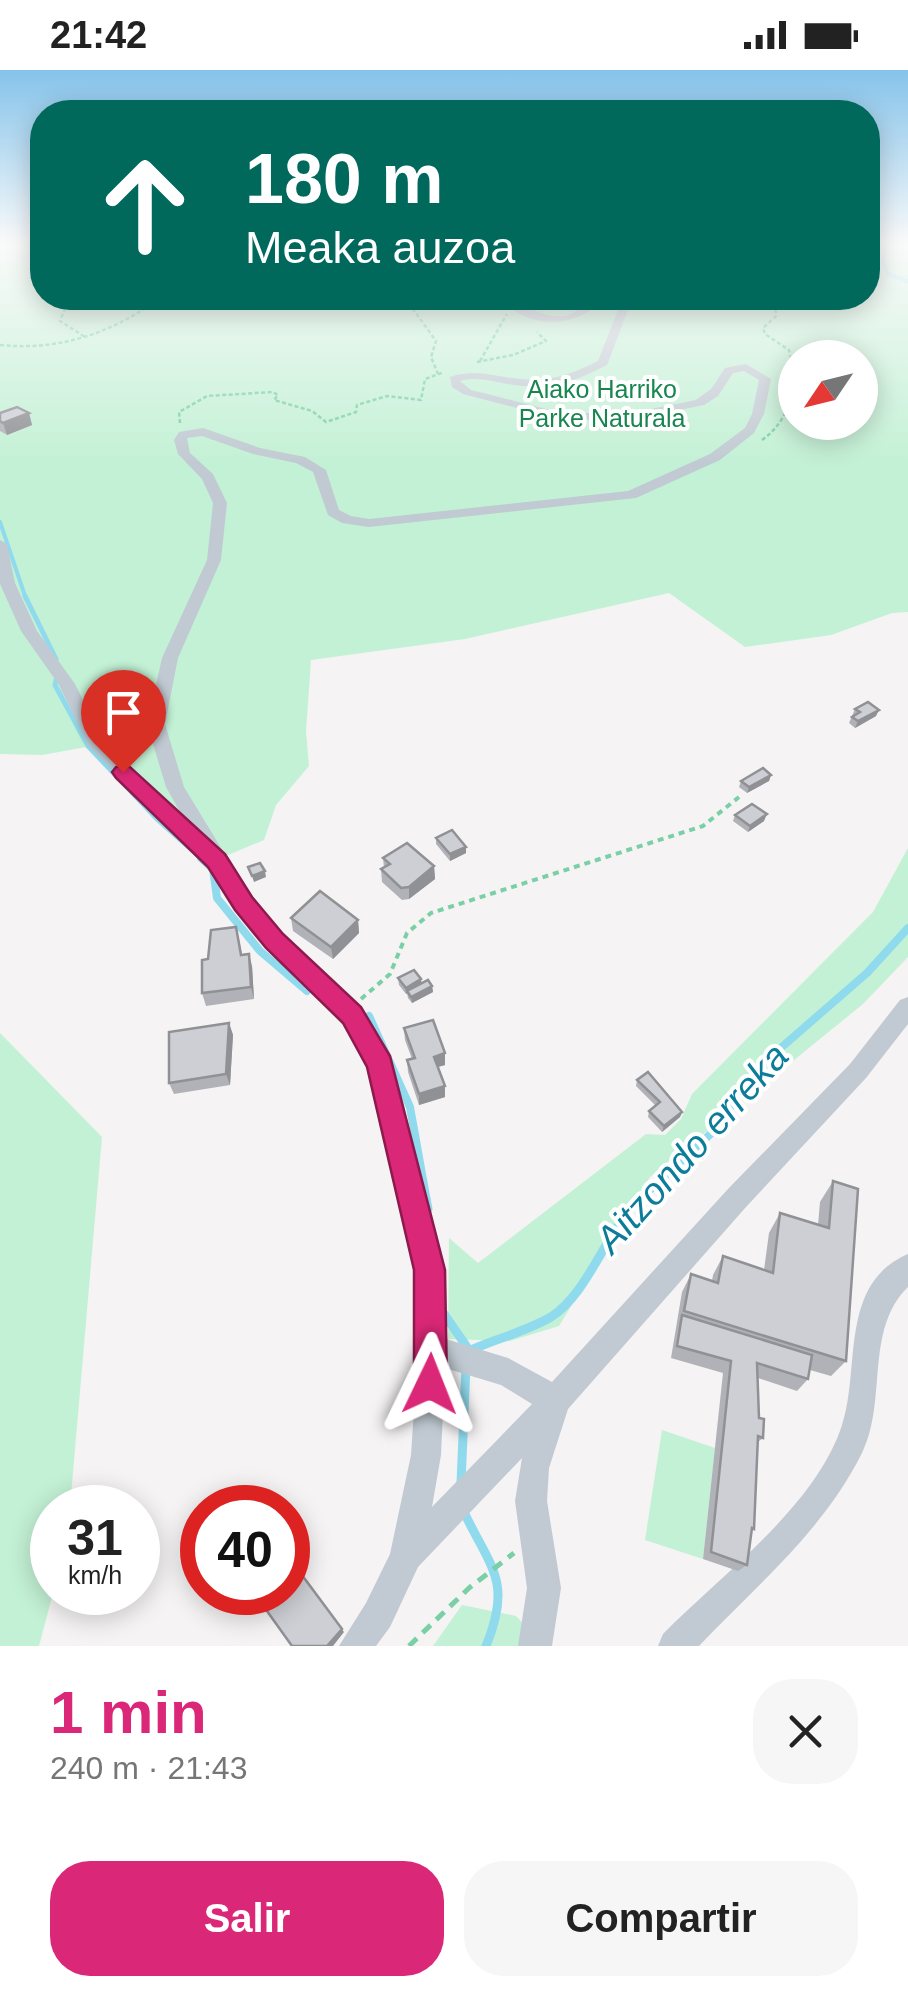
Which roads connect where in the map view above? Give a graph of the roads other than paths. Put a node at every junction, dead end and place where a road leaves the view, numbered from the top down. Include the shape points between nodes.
1 (621, 317) edge
2 (0, 544) edge
3 (216, 860) junction
4 (908, 1007) edge
5 (908, 1268) edge
6 (447, 1352) junction
7 (555, 1401) junction
8 (406, 1556) junction
9 (356, 1646) edge
10 (534, 1646) edge
11 (675, 1646) edge

1 - 3 street via 603,363 588,372 546,385 471,374 454,379 467,392 581,421 693,404 710,397 729,370 746,367 765,379 750,430 716,457 631,495 368,523 332,512 319,470 300,460 203,432 180,440 220,504 214,560 170,658 156,724 175,787
2 - 3 street via 7,584 29,631 97,745
3 - 6 street via 274,941 352,1015 380,1064
4 - 7 street
5 - 11 street via 882,1296 869,1326 865,1398 854,1436 823,1494 776,1550
6 - 7 street via 508,1374
6 - 8 street
7 - 8 street
7 - 10 street via 531,1501 544,1588
8 - 9 street

